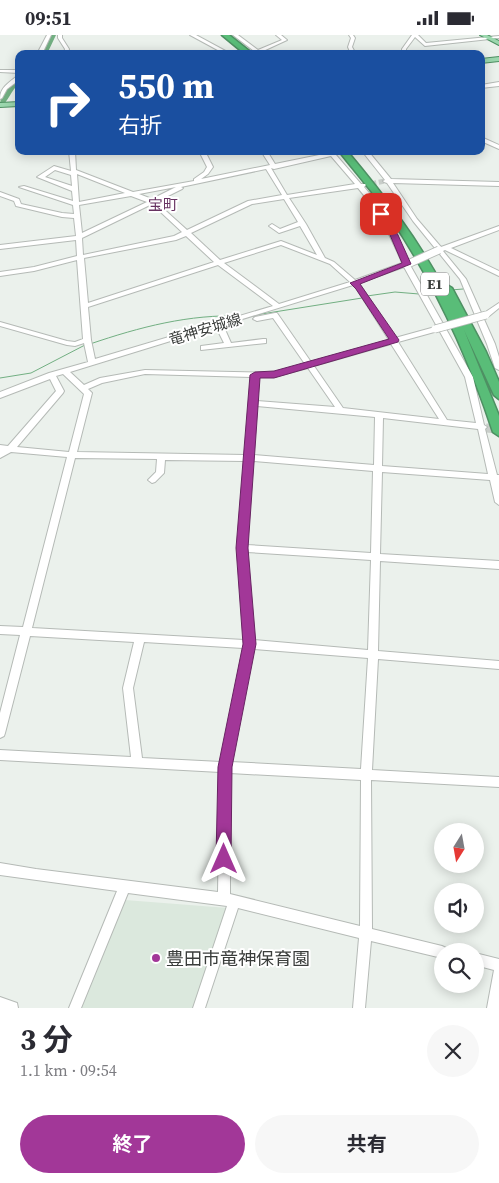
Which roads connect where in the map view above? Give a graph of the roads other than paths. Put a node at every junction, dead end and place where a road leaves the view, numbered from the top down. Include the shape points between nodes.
1 (49, 35) edge
2 (60, 35) edge
3 (192, 35) edge
4 (218, 35) edge
5 (225, 35) edge
6 (234, 35) edge
7 (278, 35) edge
8 (351, 35) edge
9 (414, 35) edge
10 (483, 35) edge
11 (499, 37) edge
12 (490, 39) junction
13 (499, 43) edge
14 (425, 45) junction
15 (406, 47) junction
16 (41, 50) edge
17 (67, 50) edge
18 (222, 50) edge
19 (237, 50) edge
20 (245, 50) edge
21 (254, 50) edge
22 (264, 50) edge
23 (352, 50) edge
24 (405, 50) edge
25 (499, 59) edge
26 (485, 61) edge
27 (0, 71) edge
28 (15, 72) edge
29 (15, 80) edge
30 (499, 84) edge
31 (485, 86) edge
32 (0, 97) edge
33 (15, 104) edge
34 (0, 105) edge
35 (485, 141) edge
36 (499, 147) edge
37 (73, 155) edge
38 (204, 155) edge
39 (266, 155) edge
40 (322, 155) edge
41 (337, 155) edge
42 (338, 155) edge
43 (354, 155) edge
44 (368, 155) edge
45 (271, 167) junction
46 (74, 173) junction
47 (387, 181) junction
48 (191, 183) junction
49 (499, 184) edge
50 (361, 185) junction
51 (22, 187) dead end
52 (76, 190) junction
53 (0, 194) edge
54 (132, 194) junction
55 (286, 198) junction
56 (153, 202) junction
57 (76, 203) junction
58 (78, 216) junction
59 (303, 224) junction
60 (272, 226) dead end
61 (499, 228) edge
62 (188, 233) junction
63 (80, 237) junction
64 (0, 247) edge
65 (442, 249) junction
66 (81, 257) junction
67 (322, 257) junction
68 (219, 263) junction
69 (408, 263) junction
70 (0, 273) edge
71 (499, 275) edge
72 (354, 283) junction
73 (499, 305) edge
74 (85, 306) junction
75 (280, 307) junction
76 (241, 317) junction
77 (0, 323) edge
78 (218, 325) junction
79 (394, 340) junction
80 (88, 341) junction
81 (263, 341) dead end
82 (228, 345) junction
83 (204, 348) dead end
84 (92, 363) junction
85 (312, 365) junction
86 (499, 368) edge
87 (64, 371) junction
88 (52, 375) junction
89 (255, 375) junction
90 (83, 388) junction
91 (0, 395) edge
92 (499, 395) edge
93 (253, 403) junction
94 (341, 410) junction
95 (379, 415) junction
96 (444, 421) junction
97 (483, 427) junction
98 (499, 432) edge
99 (0, 448) edge
100 (11, 448) junction
101 (0, 455) edge
102 (73, 455) junction
103 (161, 457) junction
104 (249, 458) junction
105 (379, 468) junction
106 (497, 477) edge
107 (152, 480) dead end
108 (499, 502) edge
109 (242, 548) junction
110 (375, 557) junction
111 (499, 565) edge
112 (0, 630) edge
113 (28, 631) junction
114 (140, 637) junction
115 (249, 644) junction
116 (373, 655) junction
117 (499, 665) edge
118 (0, 733) edge
119 (0, 755) edge
120 (137, 763) junction
121 (225, 767) junction
122 (366, 775) junction
123 (499, 783) edge
124 (0, 869) edge
125 (125, 886) junction
126 (229, 900) junction
127 (366, 934) junction
128 (434, 950) edge
129 (484, 961) edge
130 (499, 965) edge
131 (499, 972) edge
132 (0, 1003) edge
133 (12, 1008) edge
134 (75, 1008) edge
135 (199, 1008) edge
136 (359, 1008) edge
137 (493, 1008) edge

1 - 16 street
2 - 17 street
3 - 18 street
4 - 19 highway
5 - 20 highway
6 - 21 street
7 - 22 street via 285,40
8 - 23 street
9 - 14 street
9 - 15 street
10 - 12 main road
11 - 12 street
12 - 13 main road
12 - 14 street
14 - 15 street
15 - 24 street
25 - 26 main road
27 - 28 street
29 - 32 street
30 - 31 street
33 - 34 main road
35 - 36 street
37 - 46 street
38 - 48 street via 210,167
39 - 45 street
40 - 45 street
41 - 50 street
42 - 98 highway, E1 via 374,189 440,294 470,353
43 - 92 highway, E1 via 414,234 431,262 468,327
44 - 47 street
45 - 48 street
45 - 55 street
46 - 52 street
46 - 52 street via 54,168 40,177
46 - 54 street
47 - 49 street
47 - 65 street via 414,220
48 - 54 street
48 - 56 street
50 - 55 street
50 - 69 street
51 - 57 street
52 - 57 street
53 - 58 street via 17,200 18,205
54 - 56 street
54 - 57 street
55 - 59 street
55 - 62 street via 250,202
56 - 62 street
56 - 63 street
57 - 58 street
58 - 63 street
59 - 60 street via 279,231
59 - 67 street
61 - 65 street
62 - 66 street
62 - 68 street
63 - 64 street
63 - 66 street
65 - 69 street, 竜神安城線, bridge
65 - 71 street
65 - 86 street via 463,279
66 - 70 street via 34,269
66 - 74 street
67 - 68 street via 281,243
67 - 72 street
68 - 74 street
68 - 75 street
69 - 72 street, 竜神安城線
69 - 97 street via 469,377
72 - 75 street, 竜神安城線
72 - 79 street
73 - 79 street, bridge via 486,315
74 - 80 street
75 - 76 street, 竜神安城線
76 - 78 street, 竜神安城線
76 - 85 street via 251,320 275,315
77 - 80 street via 67,343
78 - 82 street
78 - 84 street, 竜神安城線
79 - 85 street
79 - 96 street
80 - 84 street
81 - 82 street
82 - 83 street
84 - 87 street, 竜神安城線
85 - 89 street via 274,375
85 - 94 street
87 - 88 street, 竜神安城線
87 - 90 street
88 - 91 street, 竜神安城線
88 - 100 street via 60,391
89 - 90 street via 145,372 100,381
89 - 93 street
90 - 102 street via 88,393
93 - 94 street
93 - 104 street
94 - 95 street
95 - 96 street
95 - 105 street
96 - 97 street
97 - 106 street
99 - 100 street
100 - 101 street
100 - 102 street
102 - 103 street
102 - 113 street
103 - 104 street
103 - 107 street via 160,473
104 - 105 street
104 - 109 street
105 - 106 street
105 - 110 street
106 - 108 street
109 - 110 street
109 - 115 street
110 - 111 street
110 - 116 street
112 - 113 street
113 - 114 street
113 - 118 street
114 - 115 street
114 - 120 street via 128,688
115 - 116 street
115 - 121 street
116 - 117 street
116 - 122 street
119 - 120 street
120 - 121 street
121 - 122 street
121 - 126 street
122 - 123 street
122 - 127 street
124 - 125 street
125 - 126 street
125 - 134 street
126 - 127 street
126 - 135 street
127 - 128 street
127 - 136 street
129 - 130 street
131 - 137 street
132 - 133 street

